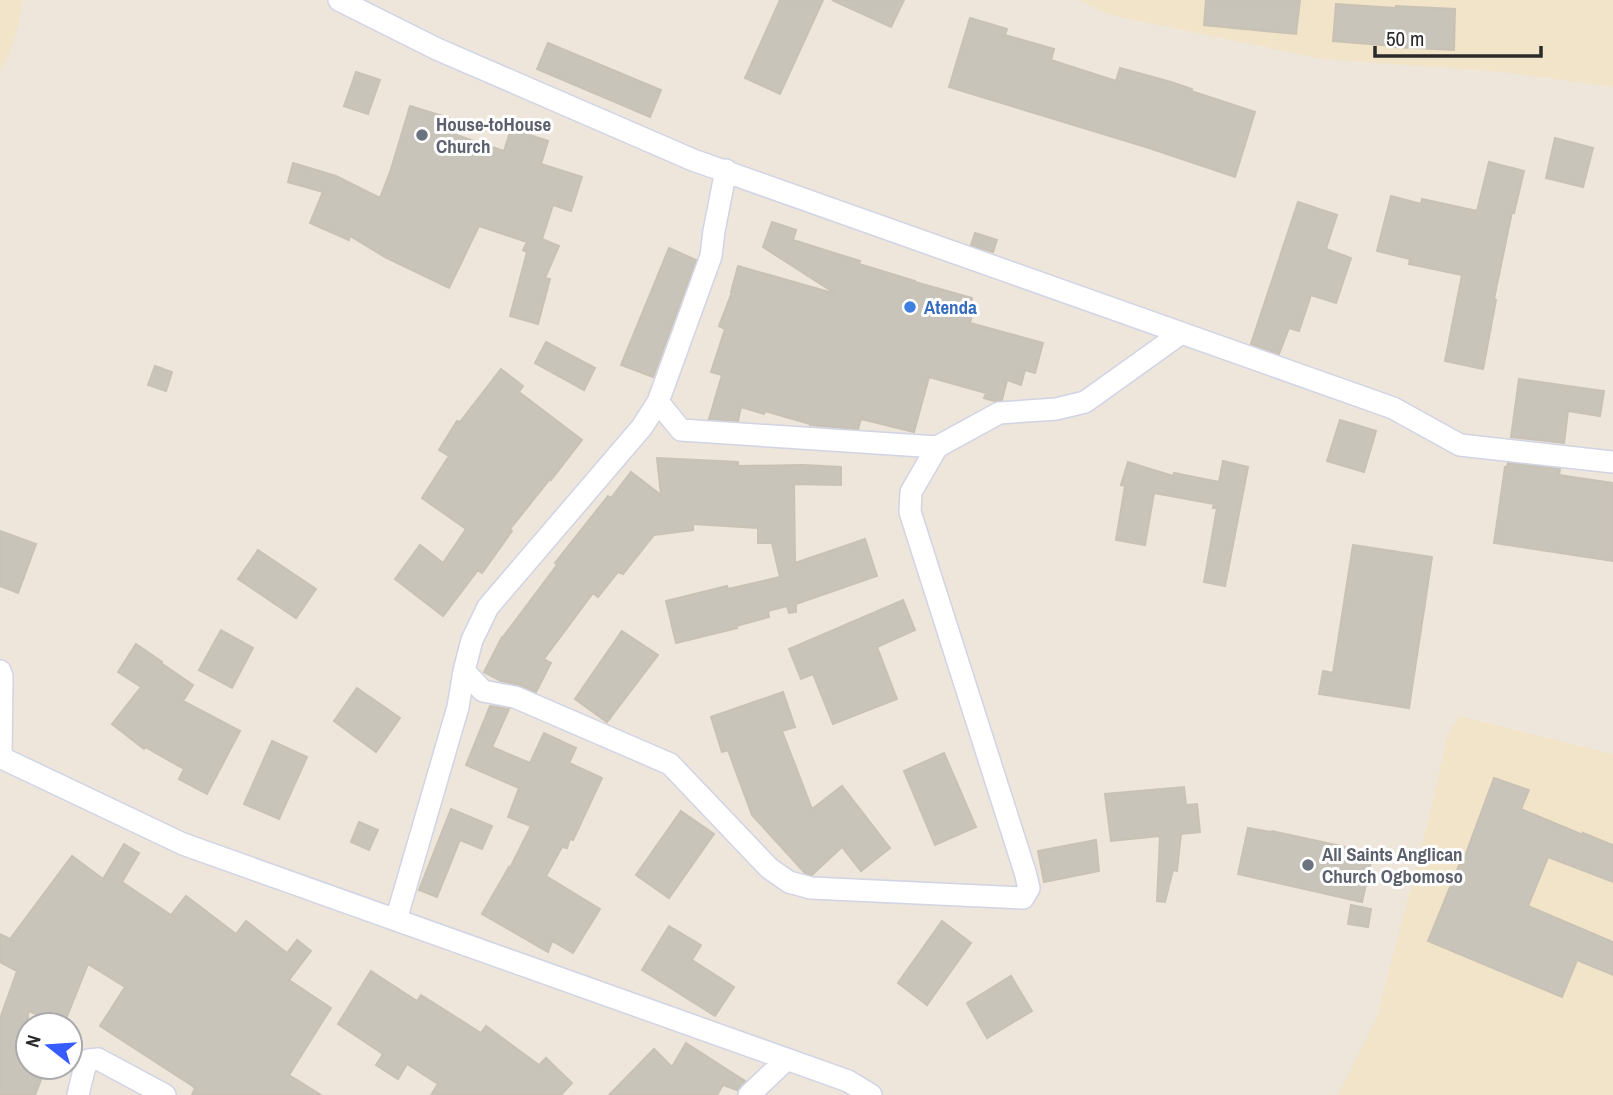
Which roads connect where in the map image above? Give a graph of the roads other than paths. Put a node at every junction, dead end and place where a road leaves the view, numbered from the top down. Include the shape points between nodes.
1 (339, 0) edge
2 (726, 170) junction
3 (1180, 334) junction
4 (658, 402) junction
5 (937, 447) junction
6 (1613, 462) edge
7 (0, 671) edge
8 (464, 671) junction
9 (483, 691) junction
10 (458, 707) junction
11 (1, 757) edge
12 (396, 920) junction
13 (787, 1059) junction
14 (78, 1095) edge
15 (165, 1095) edge
16 (749, 1095) edge
17 (871, 1095) edge

1 - 2 street via 436,49
2 - 3 street
2 - 4 street via 711,256
3 - 5 street via 1085,402 999,413
3 - 6 street via 1393,408 1460,445
4 - 5 street via 681,430
4 - 8 street via 642,427 488,607
5 - 9 street via 911,492 911,512 1025,872 1029,888 1023,898 811,888 789,882 670,764 515,697
7 - 11 street
8 - 9 street
8 - 10 street
9 - 10 street
10 - 12 street
11 - 12 street via 183,844
12 - 13 street
13 - 16 street
13 - 17 street via 848,1081
14 - 15 street via 88,1060 98,1059

